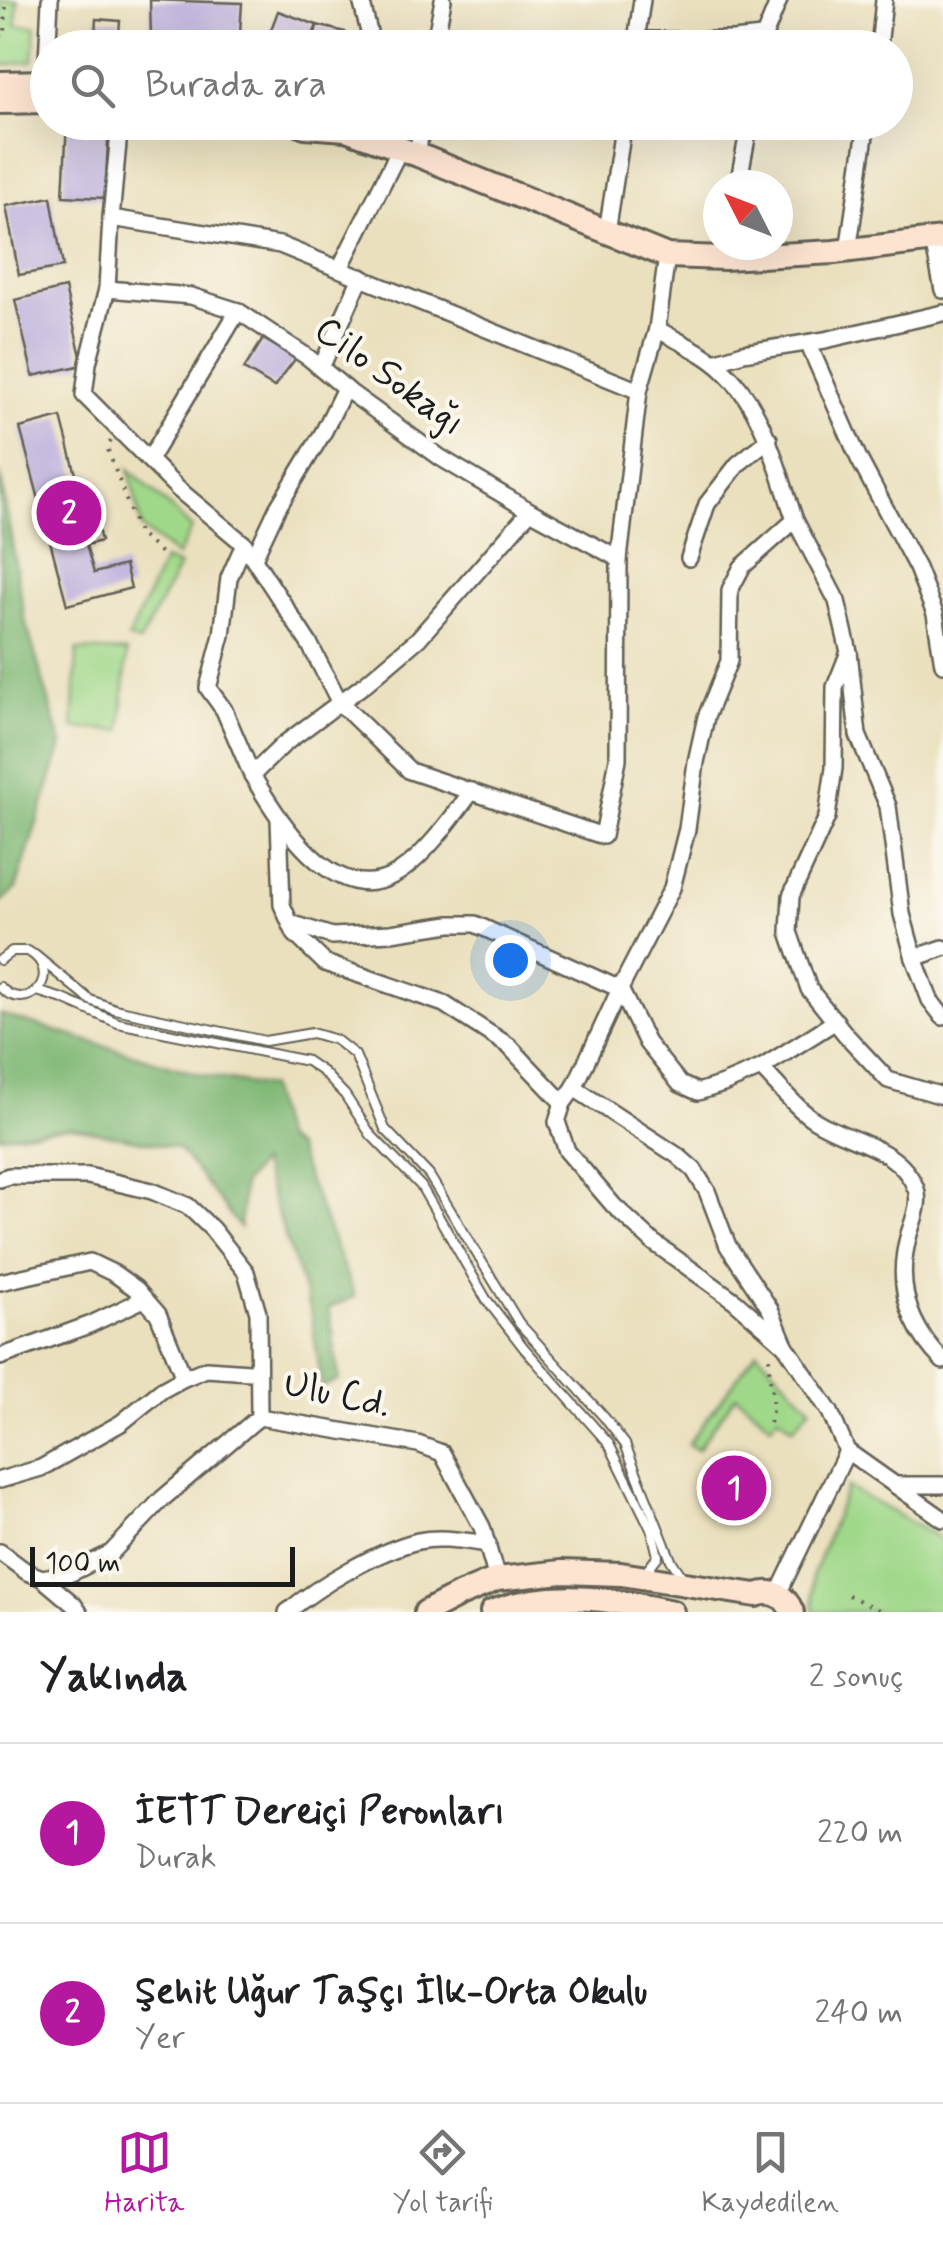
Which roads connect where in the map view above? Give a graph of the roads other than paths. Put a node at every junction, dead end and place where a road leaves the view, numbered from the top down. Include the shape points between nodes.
1 (50, 0) edge
2 (361, 0) edge
3 (443, 0) edge
4 (642, 0) edge
5 (778, 0) edge
6 (884, 0) edge
7 (49, 30) edge
8 (368, 30) edge
9 (437, 30) edge
10 (638, 30) edge
11 (767, 30) edge
12 (880, 30) edge
13 (0, 84) edge
14 (30, 87) edge
15 (30, 93) edge
16 (0, 102) edge
17 (118, 140) edge
18 (381, 140) edge
19 (403, 140) edge
20 (414, 140) edge
21 (621, 140) edge
22 (747, 140) edge
23 (864, 140) edge
24 (409, 152) junction
25 (741, 170) edge
26 (111, 218) junction
27 (608, 232) junction
28 (938, 240) edge
29 (848, 250) junction
30 (793, 251) edge
31 (703, 254) edge
32 (667, 256) junction
33 (340, 268) junction
34 (361, 277) junction
35 (107, 289) junction
36 (943, 290) edge
37 (238, 311) junction
38 (943, 313) edge
39 (657, 329) junction
40 (808, 343) junction
41 (714, 362) junction
42 (321, 368) junction
43 (345, 388) junction
44 (639, 392) junction
45 (769, 440) junction
46 (148, 460) junction
47 (530, 511) junction
48 (795, 520) junction
49 (249, 551) junction
50 (689, 558) dead end
51 (619, 559) junction
52 (849, 652) junction
53 (943, 664) edge
54 (340, 703) junction
55 (252, 774) junction
56 (472, 791) junction
57 (279, 820) junction
58 (290, 924) junction
59 (943, 948) edge
60 (35, 955) junction
61 (914, 958) junction
62 (0, 960) edge
63 (0, 986) edge
64 (620, 989) junction
65 (37, 990) junction
66 (943, 1017) edge
67 (836, 1021) junction
68 (761, 1068) junction
69 (574, 1088) junction
70 (943, 1096) edge
71 (563, 1103) junction
72 (0, 1179) edge
73 (0, 1282) edge
74 (144, 1299) junction
75 (785, 1344) junction
76 (0, 1356) edge
77 (943, 1360) edge
78 (258, 1370) junction
79 (184, 1378) junction
80 (259, 1417) junction
81 (847, 1451) junction
82 (0, 1480) edge
83 (895, 1485) junction
84 (943, 1485) edge
85 (943, 1519) edge
86 (488, 1544) junction
87 (0, 1552) edge
88 (42, 1578) junction
89 (641, 1578) junction
90 (497, 1580) junction
91 (689, 1585) junction
92 (776, 1606) edge
93 (292, 1610) edge
94 (79, 1612) edge
95 (426, 1612) edge
96 (492, 1612) edge
97 (672, 1612) edge

1 - 7 street
2 - 8 street
3 - 9 street
4 - 10 street
5 - 11 street
6 - 12 street
13 - 14 main road
15 - 16 main road
17 - 26 street
18 - 24 main road
19 - 24 street
20 - 24 street
21 - 27 street
22 - 25 street
23 - 29 street
24 - 27 main road
24 - 33 street
26 - 33 street via 280,245
26 - 35 street
27 - 32 main road
28 - 29 main road
28 - 36 street
29 - 30 main road
31 - 32 main road
32 - 39 street
33 - 34 street
34 - 42 street
34 - 44 street
35 - 37 street, Cilo Sokağı via 190,296
35 - 46 street via 84,396
37 - 42 street, Cilo Sokağı
37 - 46 street
38 - 40 street
39 - 41 street
39 - 44 street
40 - 41 street
40 - 53 street via 917,568 935,614
41 - 45 street via 751,405
42 - 43 street, Cilo Sokağı
43 - 47 street, Cilo Sokağı
43 - 49 street
44 - 51 street
45 - 48 street
45 - 50 street via 738,464 707,504
46 - 49 street
47 - 51 street, Cilo Sokağı
47 - 54 street via 418,639
48 - 52 street via 837,602
48 - 64 street via 742,567 730,590 730,662 706,716 672,888
49 - 54 street
49 - 55 street via 229,578 208,688
51 - 56 street via 618,760 604,836
52 - 61 street via 858,735 888,806
52 - 67 street via 835,687 827,818 791,896 789,932 809,989
54 - 55 street
54 - 56 street via 410,772
55 - 57 street
56 - 57 street via 410,862 373,883 334,874
57 - 58 street via 282,905
58 - 64 street via 332,936 475,924
58 - 71 street via 325,964 444,1004 509,1046
59 - 61 street
60 - 62 lane via 12,951
60 - 65 lane via 44,969
60 - 91 lane via 90,1000 115,1009 265,1041 312,1032 355,1055 385,1130 429,1175 518,1322 625,1444 671,1560
61 - 66 street
63 - 65 lane via 24,998
64 - 68 street via 647,1043 680,1084 698,1092
64 - 69 street
65 - 89 lane via 118,1023 307,1061 346,1095 371,1135 421,1186 486,1299 608,1444 652,1530 658,1556
67 - 68 street
67 - 70 street via 888,1080
68 - 77 street via 811,1118 894,1159 917,1190 903,1292 920,1336
69 - 71 street
69 - 75 street via 694,1170 728,1246
71 - 75 street via 558,1122 567,1151 614,1206
72 - 78 street, Ulu Cd. via 88,1176 188,1206 246,1272 258,1313
73 - 74 street via 90,1262
74 - 76 street
74 - 79 street via 158,1314
75 - 81 street
78 - 79 street via 206,1369
78 - 80 street, Ulu Cd.
79 - 82 street via 41,1468
80 - 86 street, Ulu Cd. via 442,1453
80 - 88 street via 162,1499 112,1553 71,1573
81 - 83 street
81 - 92 street
83 - 84 street
83 - 85 street
86 - 90 street, Ulu Cd.
86 - 93 street via 418,1541 354,1566
87 - 88 street
88 - 94 street
89 - 90 main road via 562,1572
89 - 91 main road
90 - 95 main road
91 - 92 main road
96 - 97 main road via 536,1600 581,1598

